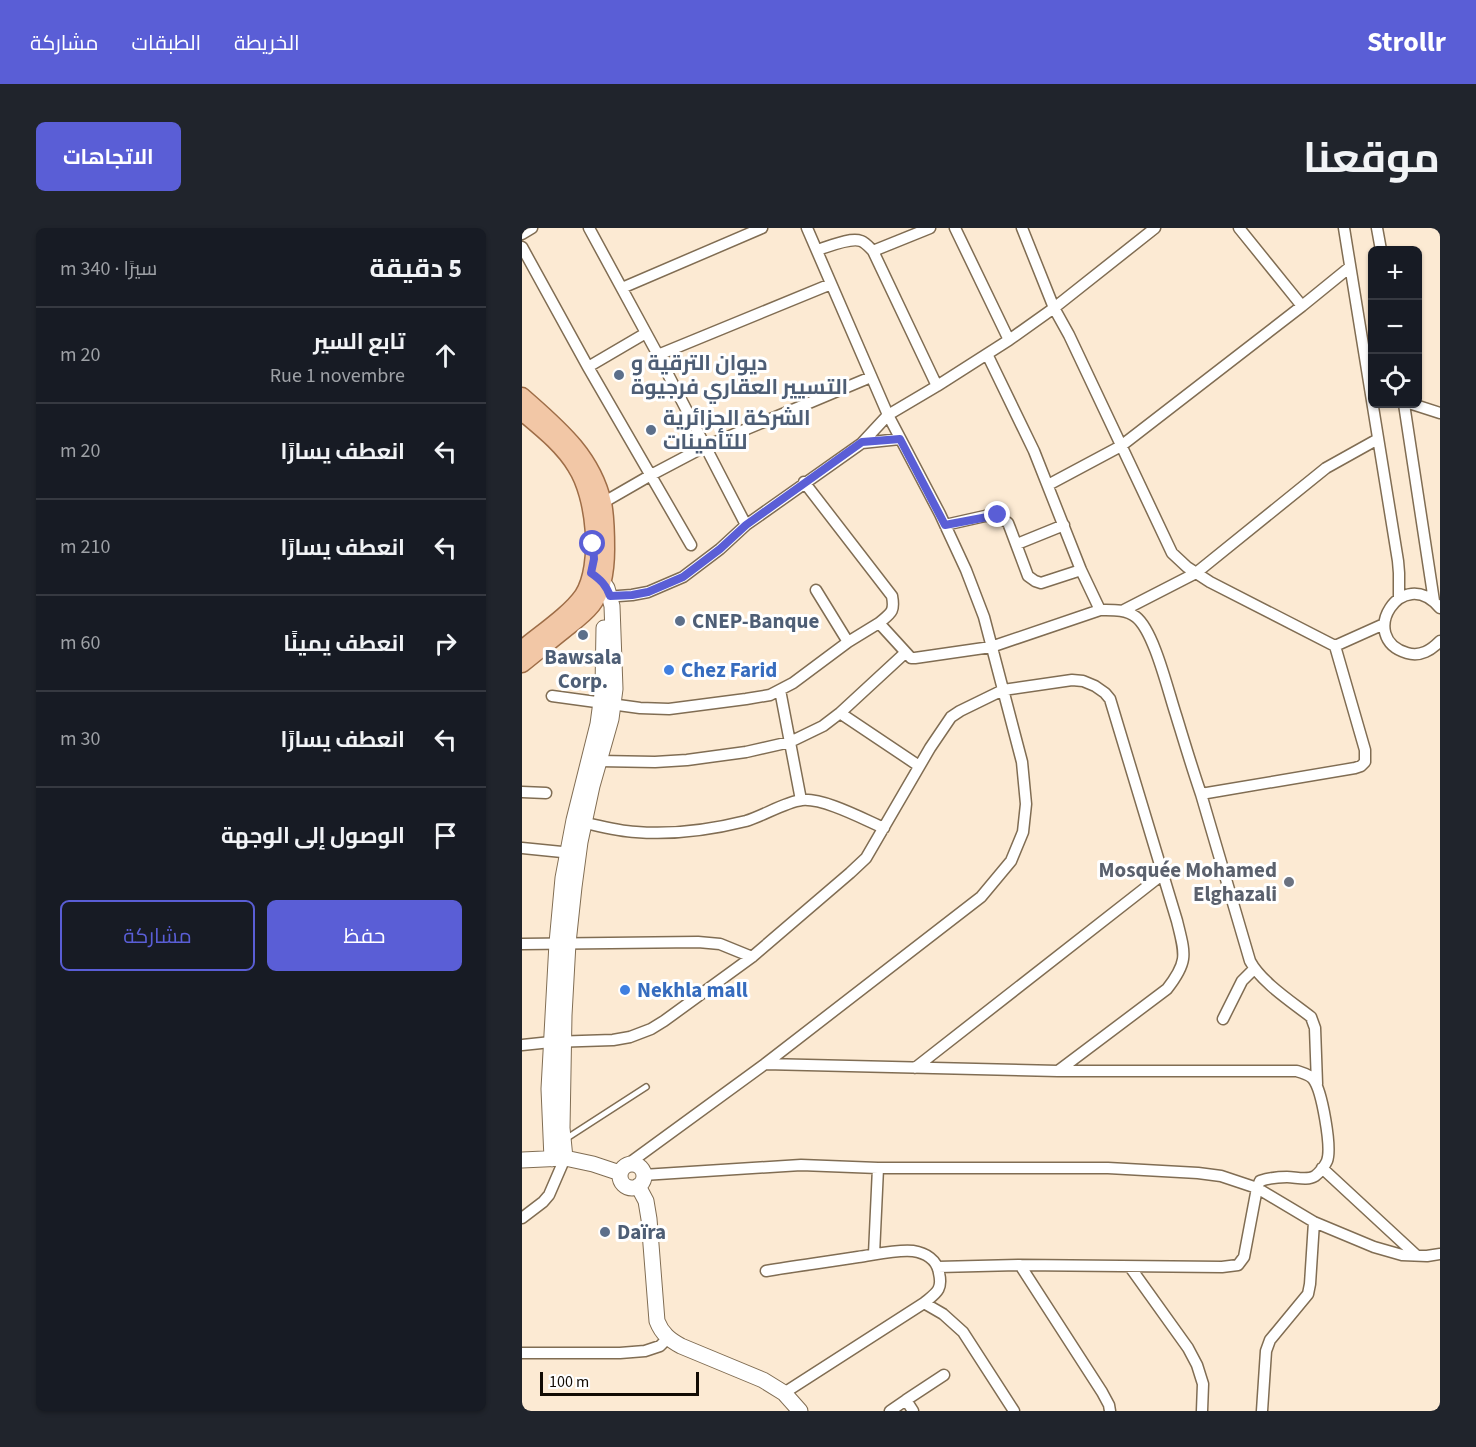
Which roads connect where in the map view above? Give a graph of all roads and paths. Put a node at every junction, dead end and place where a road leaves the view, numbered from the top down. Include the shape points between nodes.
1 (532, 228) edge
2 (589, 228) edge
3 (762, 228) edge
4 (807, 228) edge
5 (930, 228) edge
6 (955, 228) edge
7 (1022, 228) edge
8 (1155, 228) edge
9 (1239, 228) edge
10 (1344, 228) edge
11 (1377, 228) edge
12 (522, 234) edge
13 (1380, 246) edge
14 (522, 247) edge
15 (817, 250) junction
16 (873, 251) junction
17 (1350, 267) junction
18 (831, 284) junction
19 (622, 288) junction
20 (1302, 306) junction
21 (1054, 308) junction
22 (646, 333) junction
23 (1009, 340) junction
24 (987, 354) junction
25 (658, 356) junction
26 (588, 367) junction
27 (872, 377) junction
28 (938, 386) junction
29 (522, 396) edge
30 (1422, 407) edge
31 (1405, 408) edge
32 (522, 412) edge
33 (1440, 413) edge
34 (888, 415) junction
35 (900, 439) junction
36 (1378, 439) junction
37 (862, 442) junction
38 (706, 446) junction
39 (1121, 446) junction
40 (651, 475) junction
41 (804, 483) junction
42 (1048, 485) junction
43 (592, 488) junction
44 (597, 506) junction
45 (746, 525) junction
46 (945, 525) junction
47 (1064, 525) junction
48 (1017, 544) junction
49 (691, 545) dead end
50 (1081, 570) junction
51 (1196, 573) junction
52 (598, 588) junction
53 (816, 590) dead end
54 (1399, 598) junction
55 (1437, 604) edge
56 (1100, 610) junction
57 (1122, 611) junction
58 (879, 623) junction
59 (1384, 624) junction
60 (1440, 641) edge
61 (848, 642) junction
62 (1335, 646) junction
63 (991, 647) junction
64 (522, 650) edge
65 (905, 653) junction
66 (522, 664) edge
67 (780, 690) junction
68 (1003, 690) junction
69 (552, 696) dead end
70 (607, 703) junction
71 (840, 713) junction
72 (790, 742) junction
73 (599, 761) junction
74 (919, 766) junction
75 (522, 792) edge
76 (546, 793) dead end
77 (1201, 794) junction
78 (801, 800) junction
79 (579, 821) junction
80 (884, 828) junction
81 (522, 848) edge
82 (573, 853) junction
83 (1163, 874) junction
84 (563, 943) junction
85 (522, 944) edge
86 (752, 957) junction
87 (1254, 969) junction
88 (1223, 1019) dead end
89 (557, 1042) junction
90 (522, 1045) edge
91 (765, 1065) junction
92 (915, 1068) junction
93 (1058, 1071) junction
94 (646, 1087) dead end
95 (1317, 1088) junction
96 (563, 1140) junction
97 (558, 1159) junction
98 (522, 1160) edge
99 (878, 1168) junction
100 (1322, 1168) junction
101 (624, 1169) junction
102 (641, 1180) junction
103 (1257, 1188) junction
104 (522, 1218) edge
105 (1314, 1222) junction
106 (874, 1254) junction
107 (1440, 1254) edge
108 (1416, 1255) junction
109 (1020, 1265) junction
110 (938, 1267) junction
111 (1130, 1267) junction
112 (766, 1271) dead end
113 (924, 1303) junction
114 (668, 1338) junction
115 (522, 1353) edge
116 (944, 1375) dead end
117 (784, 1392) junction
118 (906, 1400) junction
119 (800, 1411) edge
120 (890, 1411) edge
121 (913, 1411) edge
122 (1014, 1411) edge
123 (1110, 1411) edge
124 (1202, 1411) edge
125 (1262, 1411) edge

1 - 12 street
2 - 19 street
3 - 19 street
4 - 15 street
5 - 16 street
6 - 23 street
7 - 21 street
8 - 21 street
9 - 20 street
10 - 17 street
11 - 13 street
14 - 26 street
15 - 16 street via 858,240
15 - 18 street
16 - 28 street
17 - 20 street
17 - 36 street
18 - 25 street
18 - 27 street
19 - 22 street
20 - 39 street
21 - 23 street
21 - 39 street
22 - 25 street
22 - 26 street
23 - 24 street
24 - 28 street
24 - 42 street
25 - 38 street
26 - 40 street
27 - 34 street
27 - 38 street
28 - 34 street
29 - 43 main road via 573,443 585,461
30 - 33 street
31 - 55 street
32 - 43 main road via 564,450
34 - 35 street
34 - 37 street
35 - 37 street
35 - 46 street
36 - 51 street via 1326,468
36 - 54 street via 1399,567
37 - 41 street
38 - 40 street
38 - 45 street
39 - 42 street
39 - 51 street via 1172,554
40 - 44 street
40 - 49 street
41 - 45 street
41 - 58 street via 892,596 891,614
42 - 47 street
43 - 44 main road
44 - 52 main road via 605,519 606,555
45 - 52 street via 683,577 648,592 632,595
46 - 48 street via 998,515 1008,523
46 - 63 street via 984,617
47 - 48 street
47 - 50 street
48 - 50 street via 1025,571 1035,581 1041,583
50 - 56 street
51 - 57 street
51 - 62 street
52 - 64 main road via 582,597
52 - 66 main road via 592,605 580,617
52 - 70 main road via 612,606 615,689
53 - 61 street
54 - 55 street via 1417,594
54 - 59 street via 1391,605
56 - 57 street
56 - 63 street
57 - 77 street via 1137,617 1149,636
58 - 61 street
58 - 65 street
59 - 60 street via 1392,645 1401,651 1423,653
59 - 62 street
61 - 67 street
62 - 77 street via 1365,750 1363,765
63 - 65 street via 915,658
63 - 68 street
65 - 71 street
67 - 70 street via 746,699 669,709
67 - 72 street
68 - 74 street via 951,717
68 - 83 street via 1083,681 1105,693 1113,708
68 - 91 street via 1022,762 1026,804 1023,832 1011,861 981,897
69 - 70 street
70 - 73 main road via 610,719
70 - 79 main road via 598,724
71 - 72 street
71 - 74 street
72 - 73 street via 687,760
72 - 78 street
73 - 79 main road
74 - 80 street
75 - 76 street
77 - 87 street
78 - 79 street via 748,820 679,832 634,832
78 - 80 street via 831,806
79 - 82 main road
80 - 86 street via 866,858
81 - 82 street
82 - 84 main road
83 - 92 street
83 - 93 street via 1182,942 1184,957 1178,975 1167,989
84 - 85 street
84 - 86 street via 698,942 720,944
84 - 89 main road via 564,1015
86 - 89 street via 651,1029 613,1040
87 - 88 street via 1242,981
87 - 95 street via 1311,1017 1315,1028
89 - 90 street
89 - 96 main road
89 - 97 main road via 549,1089
91 - 92 street
91 - 101 street
92 - 93 street
93 - 95 street via 1296,1071 1312,1078
94 - 96 lane
95 - 100 street via 1328,1139
96 - 97 main road
97 - 98 main road
97 - 101 main road
97 - 104 street via 556,1180 549,1195
99 - 102 street via 801,1164
99 - 103 street via 1187,1172 1221,1176
99 - 106 street
100 - 103 street via 1309,1178 1260,1181
100 - 108 street
101 - 102 main road via 621,1180 626,1186
102 - 114 main road via 649,1219 657,1321
103 - 105 street
103 - 111 street via 1244,1257 1238,1265
105 - 108 street via 1374,1247
105 - 125 street via 1308,1293 1267,1345
106 - 110 street via 912,1251 926,1254
106 - 112 street
107 - 108 street
109 - 110 street
109 - 111 street
109 - 123 street via 1102,1392
110 - 113 street via 939,1289
111 - 124 street via 1193,1355 1203,1384
113 - 117 street
113 - 122 street via 963,1332
114 - 115 street via 660,1346 645,1351
114 - 117 main road
116 - 118 street
117 - 119 main road
118 - 120 street
118 - 121 street

